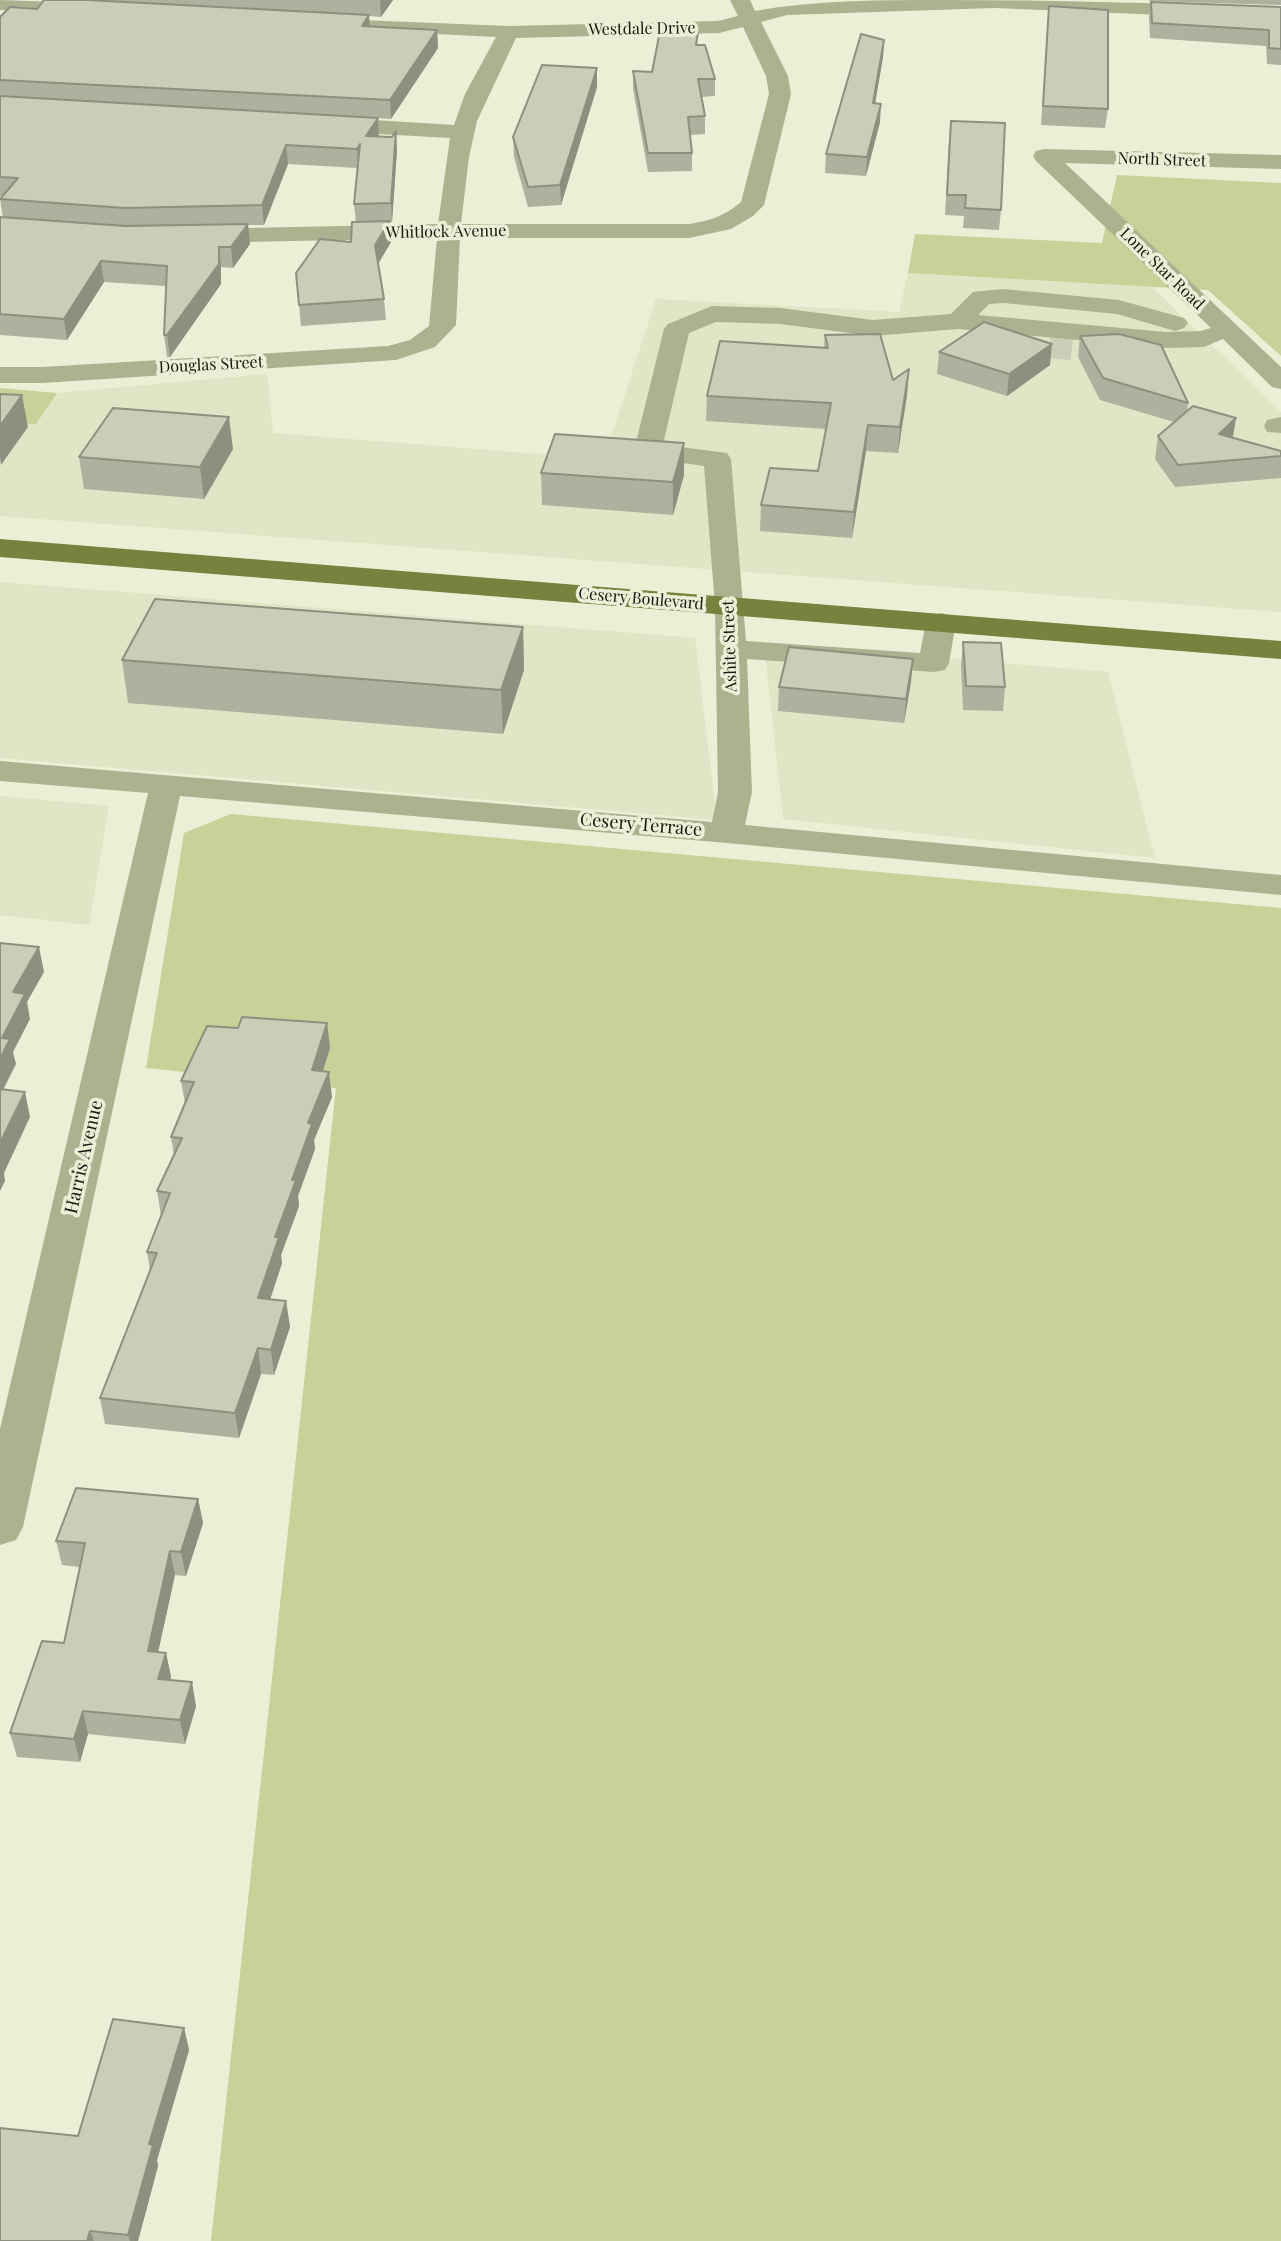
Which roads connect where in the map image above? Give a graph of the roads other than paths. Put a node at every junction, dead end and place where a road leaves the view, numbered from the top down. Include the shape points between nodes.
1 (0, 4) edge
2 (104, 10) edge
3 (745, 10) edge
4 (1281, 14) edge
5 (296, 21) edge
6 (509, 32) junction
7 (299, 123) edge
8 (463, 132) junction
9 (1044, 156) joint
10 (1281, 162) edge
11 (449, 231) junction
12 (170, 236) edge
13 (958, 321) junction
14 (997, 324) junction
15 (1166, 340) junction
16 (1226, 342) junction
17 (1281, 354) edge
18 (0, 375) edge
19 (1281, 382) edge
20 (0, 548) edge
21 (730, 606) junction
22 (809, 612) junction
23 (941, 622) junction
24 (731, 649) junction
25 (1281, 650) edge
26 (802, 653) junction
27 (0, 771) edge
28 (166, 785) junction
29 (727, 833) junction
30 (1281, 885) edge
31 (9, 1456) edge
32 (0, 1527) edge

1 - 2 street
3 - 4 street, Westdale Drive via 994,2
3 - 6 street, Westdale Drive via 719,27
3 - 11 street, Whitlock Avenue via 777,76 780,94 751,205 738,218 688,231
5 - 6 street, Westdale Drive
6 - 8 street
7 - 8 street
8 - 11 street
9 - 10 street, North Street
9 - 16 street, Lone Star Road
11 - 12 street, Whitlock Avenue
11 - 18 street, Douglas Street via 443,325 420,345 388,354
13 - 14 street
13 - 16 street via 982,297 1003,296 1119,307
13 - 21 street, Ashite Street via 873,328 780,316 712,314 677,328 650,442 665,453 717,459
14 - 15 street
14 - 15 street via 1017,341 1061,347 1105,351
15 - 16 street
16 - 17 street
16 - 19 street, Lone Star Road
20 - 21 main road, Cesery Boulevard
21 - 22 main road, Cesery Boulevard
21 - 24 street, Ashite Street
22 - 23 main road, Cesery Boulevard
22 - 26 street
23 - 25 main road, Cesery Boulevard
23 - 26 street via 934,663
24 - 26 street
24 - 29 street, Ashite Street via 735,792
27 - 28 street, Cesery Terrace
28 - 29 street, Cesery Terrace
28 - 31 street, Harris Avenue
29 - 30 street, Cesery Terrace
31 - 32 street, Harris Avenue

